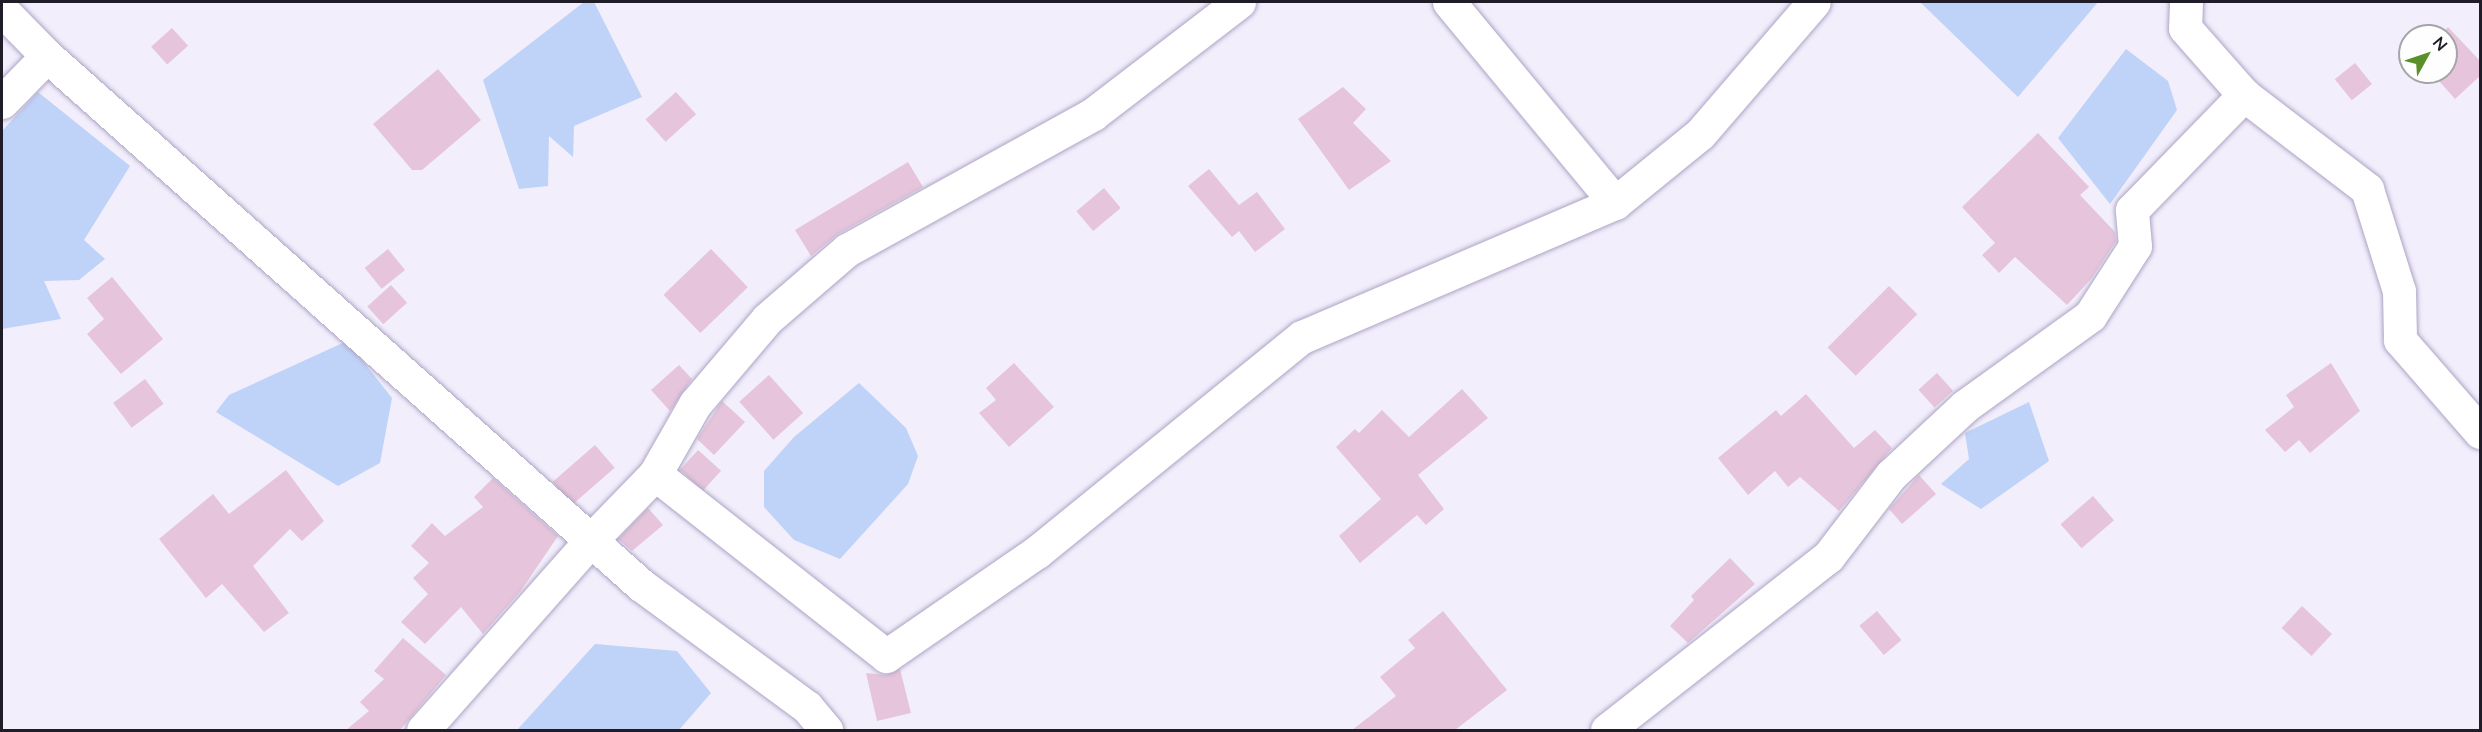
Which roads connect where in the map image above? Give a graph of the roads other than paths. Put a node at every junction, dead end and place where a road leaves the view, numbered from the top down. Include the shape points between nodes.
1 (1239, 2) edge
2 (1449, 2) edge
3 (1814, 2) edge
4 (2186, 2) edge
5 (2, 10) edge
6 (47, 56) junction
7 (2244, 95) junction
8 (2, 102) edge
9 (1615, 203) junction
10 (2481, 432) edge
11 (655, 474) junction
12 (592, 539) junction
13 (423, 730) edge
14 (826, 730) edge
15 (1607, 730) edge

1 - 11 street via 1093,114 847,250 767,319 695,404
2 - 9 street
3 - 9 street via 1700,134
4 - 7 street via 2185,28
5 - 6 street
6 - 8 street
6 - 12 street
7 - 10 street via 2367,189 2399,291 2400,340
7 - 15 street via 2132,210 2134,246 2090,316 1965,406 1891,475 1828,557
9 - 11 street via 1302,337 1037,552 886,656
11 - 12 street
12 - 13 street
12 - 14 street via 641,585 807,707

